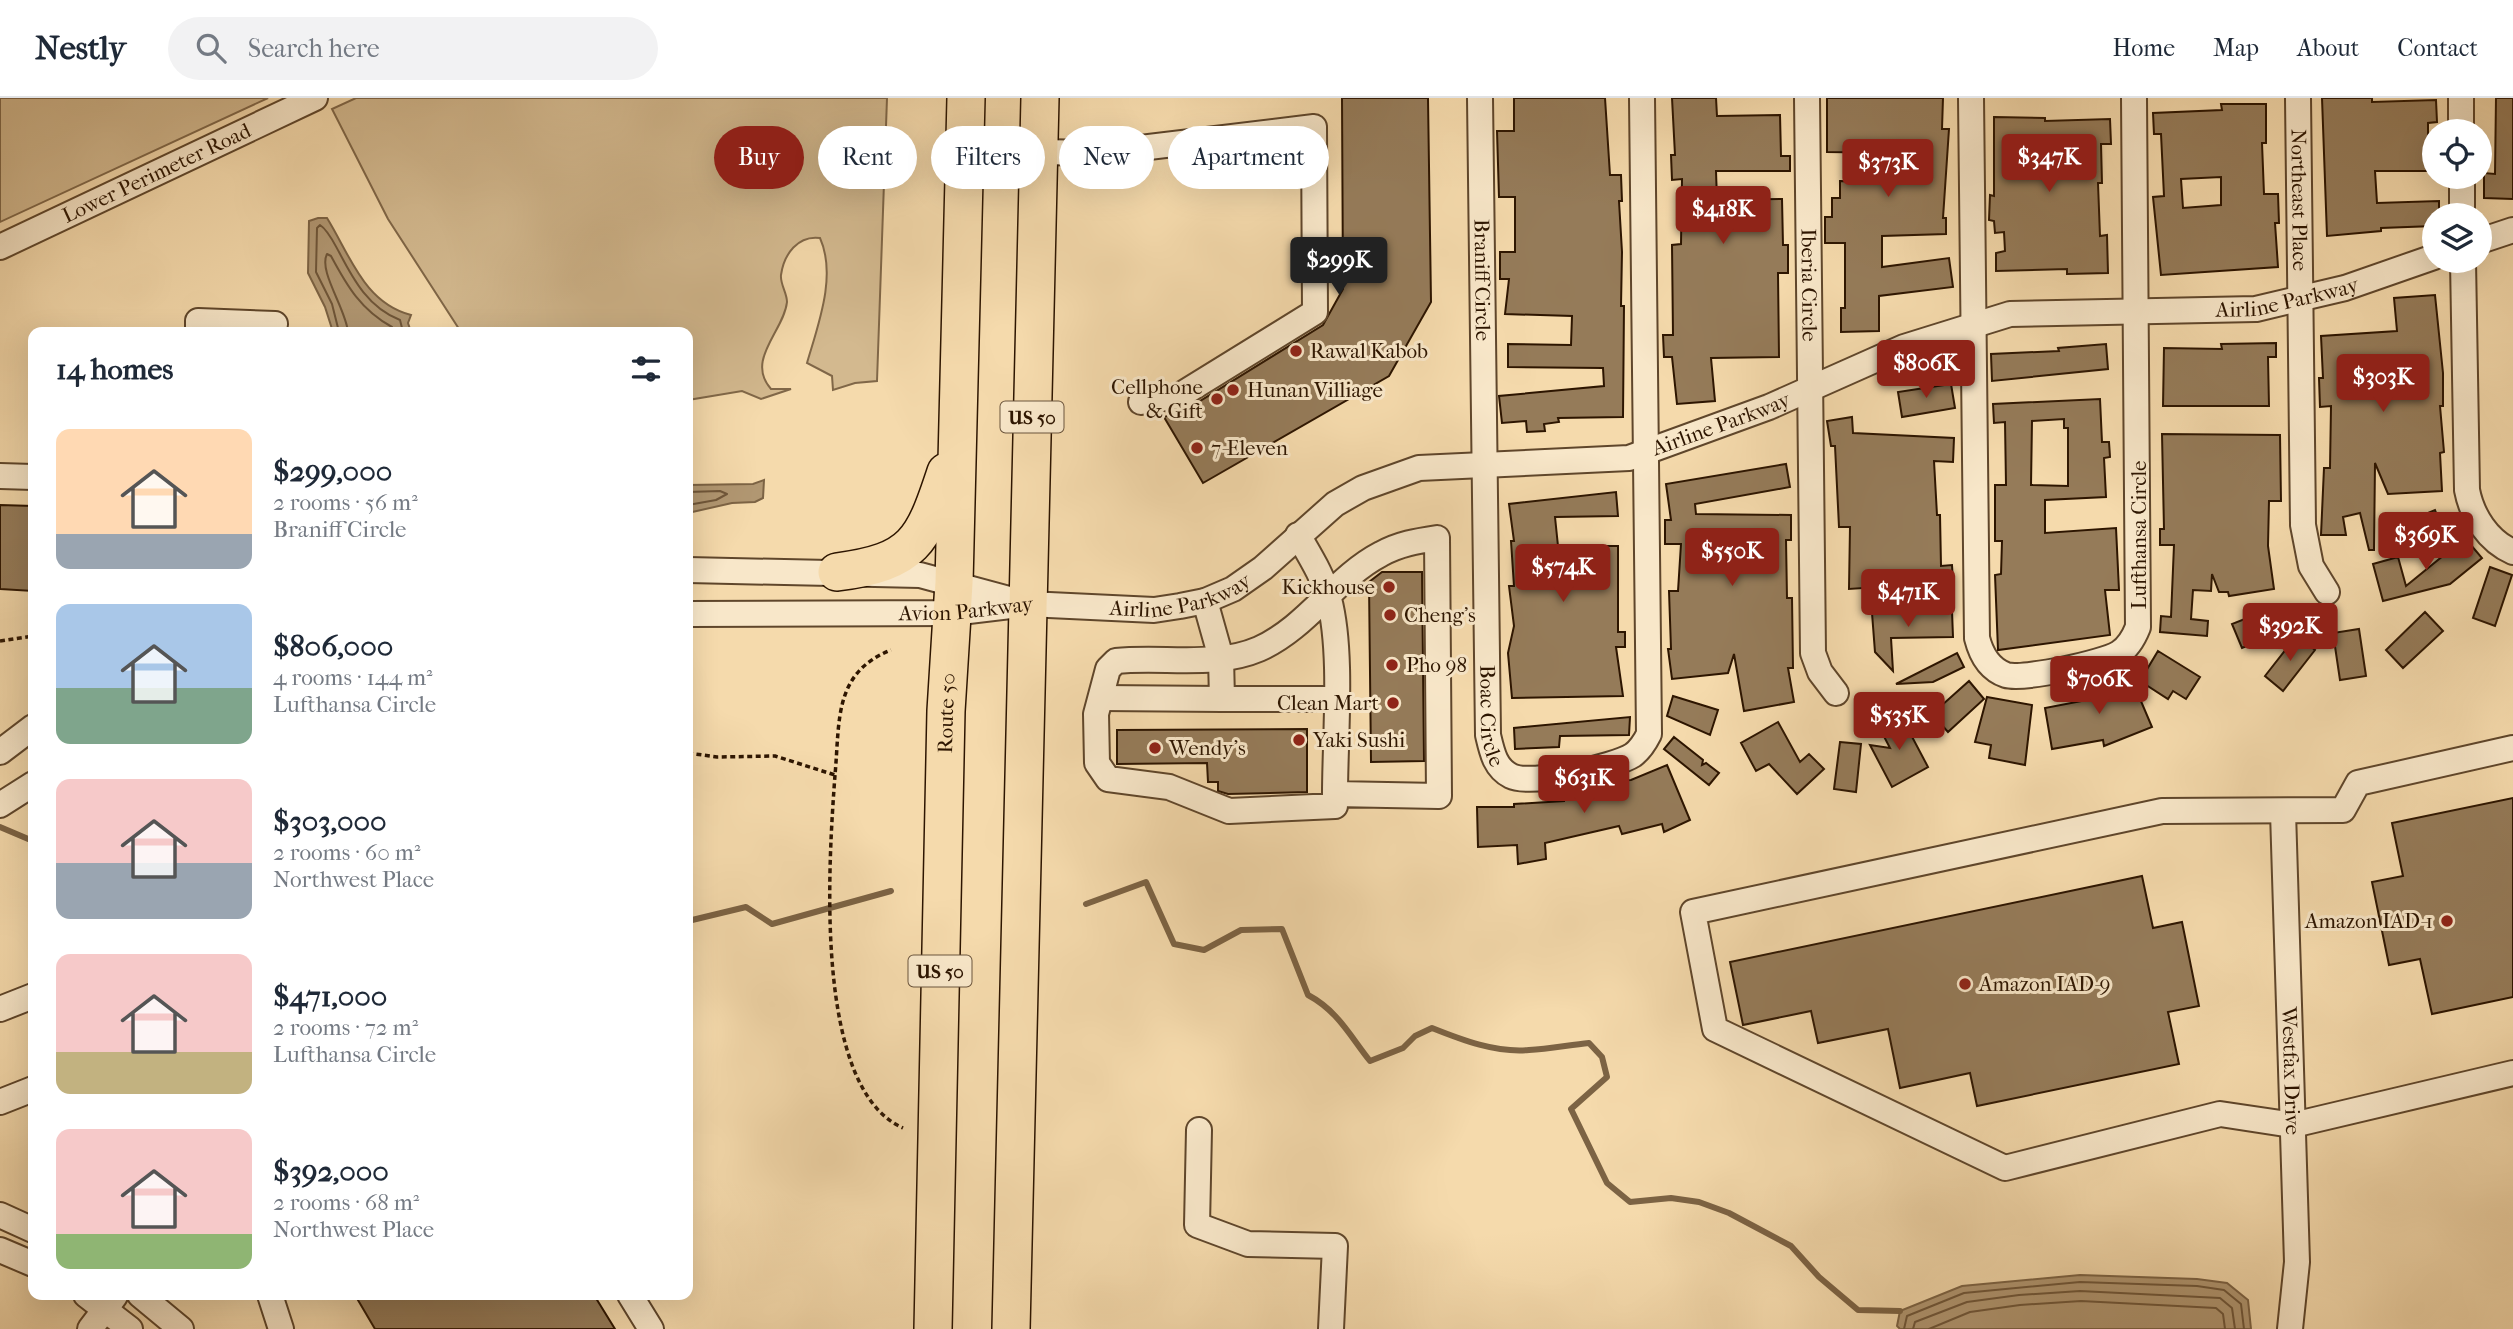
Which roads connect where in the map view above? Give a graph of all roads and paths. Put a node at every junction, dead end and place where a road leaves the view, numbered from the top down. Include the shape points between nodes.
1 (314, 98) edge
2 (966, 98) edge
3 (1040, 98) edge
4 (1480, 98) edge
5 (1642, 98) edge
6 (1807, 98) edge
7 (1971, 98) edge
8 (2134, 98) edge
9 (2298, 98) edge
10 (2460, 98) edge
11 (2461, 119) edge
12 (1039, 126) edge
13 (1045, 152) edge
14 (1037, 189) edge
15 (2513, 230) edge
16 (2492, 237) edge
17 (0, 247) edge
18 (2422, 261) edge
19 (2463, 273) edge
20 (2300, 301) junction
21 (2137, 311) junction
22 (275, 324) dead end
23 (1973, 325) junction
24 (198, 327) edge
25 (1810, 388) junction
26 (1141, 402) dead end
27 (958, 438) junction
28 (1648, 450) junction
29 (1484, 463) junction
30 (0, 475) edge
31 (28, 477) edge
32 (1298, 535) junction
33 (2513, 552) edge
34 (693, 569) edge
35 (837, 572) junction
36 (2327, 592) dead end
37 (953, 598) junction
38 (1329, 598) junction
39 (1205, 601) junction
40 (1028, 604) junction
41 (693, 614) edge
42 (28, 637) edge
43 (0, 641) edge
44 (891, 650) dead end
45 (1221, 658) junction
46 (1836, 693) dead end
47 (1102, 698) junction
48 (1222, 699) junction
49 (1335, 699) junction
50 (28, 731) edge
51 (2513, 748) edge
52 (0, 752) edge
53 (693, 754) edge
54 (835, 775) junction
55 (28, 788) edge
56 (1335, 800) junction
57 (6, 801) edge
58 (2283, 812) junction
59 (28, 998) edge
60 (0, 1009) edge
61 (2513, 1073) edge
62 (28, 1091) edge
63 (0, 1102) edge
64 (2293, 1125) junction
65 (903, 1128) dead end
66 (1199, 1130) dead end
67 (0, 1215) edge
68 (28, 1228) edge
69 (0, 1250) edge
70 (28, 1262) edge
71 (102, 1300) edge
72 (103, 1300) edge
73 (146, 1300) edge
74 (272, 1300) edge
75 (633, 1300) edge
76 (90, 1329) edge
77 (130, 1329) edge
78 (181, 1329) edge
79 (281, 1329) edge
80 (651, 1329) edge
81 (933, 1329) edge
82 (1011, 1329) edge
83 (1331, 1329) edge
84 (2290, 1329) edge

1 - 17 street, Lower Perimeter Road
2 - 27 highway, Route 50 / US 50
3 - 12 highway, US 50
4 - 29 street, Braniff Circle
5 - 28 street
6 - 25 street, Iberia Circle
7 - 23 street, Lufthansa Circle
8 - 21 street
9 - 20 street, Northeast Place
10 - 11 street
13 - 26 street via 1099,153 1314,127 1315,312 1179,396
14 - 40 highway, US 50
15 - 16 street
18 - 20 street, Airline Parkway
19 - 33 street via 2467,490 2479,522
20 - 21 street, Airline Parkway via 2256,309
20 - 36 street, Northeast Place via 2302,525 2311,566
21 - 23 street, Airline Parkway via 2010,314
21 - 23 street, Lufthansa Circle via 2138,627 2116,655 2025,676 1996,670 1977,638
22 - 24 street via 198,321
23 - 25 street, Airline Parkway via 1904,347
25 - 28 street, Airline Parkway
25 - 46 street, Iberia Circle via 1814,653 1820,672
27 - 35 highway via 924,531 897,558 875,567
27 - 37 highway, Route 50 / US 50
28 - 29 street, Airline Parkway via 1601,462
28 - 29 street, Boac Circle via 1649,734 1642,747 1622,760 1534,781 1511,776 1501,768 1488,735
29 - 32 street, Airline Parkway via 1434,466 1389,477 1335,504
30 - 31 street
32 - 38 street
32 - 39 street, Airline Parkway via 1264,568
34 - 35 street, Avion Parkway
35 - 37 street, Avion Parkway via 920,575
37 - 40 street, Avion Parkway
37 - 41 street, Avion Parkway
37 - 81 highway, Route 50 / US 50 via 946,711
38 - 45 street via 1288,634 1246,654
38 - 49 street via 1335,627
38 - 56 street via 1379,555 1437,538 1439,796
39 - 40 street, Airline Parkway via 1154,610
39 - 45 street
40 - 82 highway, US 50
42 - 43 path
44 - 54 path via 865,662 843,696
45 - 47 street via 1116,660 1108,669
45 - 48 street
47 - 48 street
47 - 56 street via 1096,714 1097,763 1108,779 1169,787 1228,811
48 - 49 street
49 - 56 street
50 - 52 street
51 - 58 street via 2358,783 2343,810
53 - 54 path via 775,755
54 - 65 path via 829,866 836,997 850,1061 869,1102 888,1121
55 - 57 street
58 - 64 street, Westfax Drive
58 - 64 street via 2162,811 1692,912 1715,1029 2005,1168 2220,1114
59 - 60 street
61 - 64 street
62 - 63 street
64 - 84 street, Westfax Drive via 2297,1262
66 - 83 street via 1197,1225 1248,1244 1335,1246
67 - 68 street
69 - 70 street
71 - 76 street
72 - 77 street
73 - 78 street
74 - 79 street
75 - 80 street

